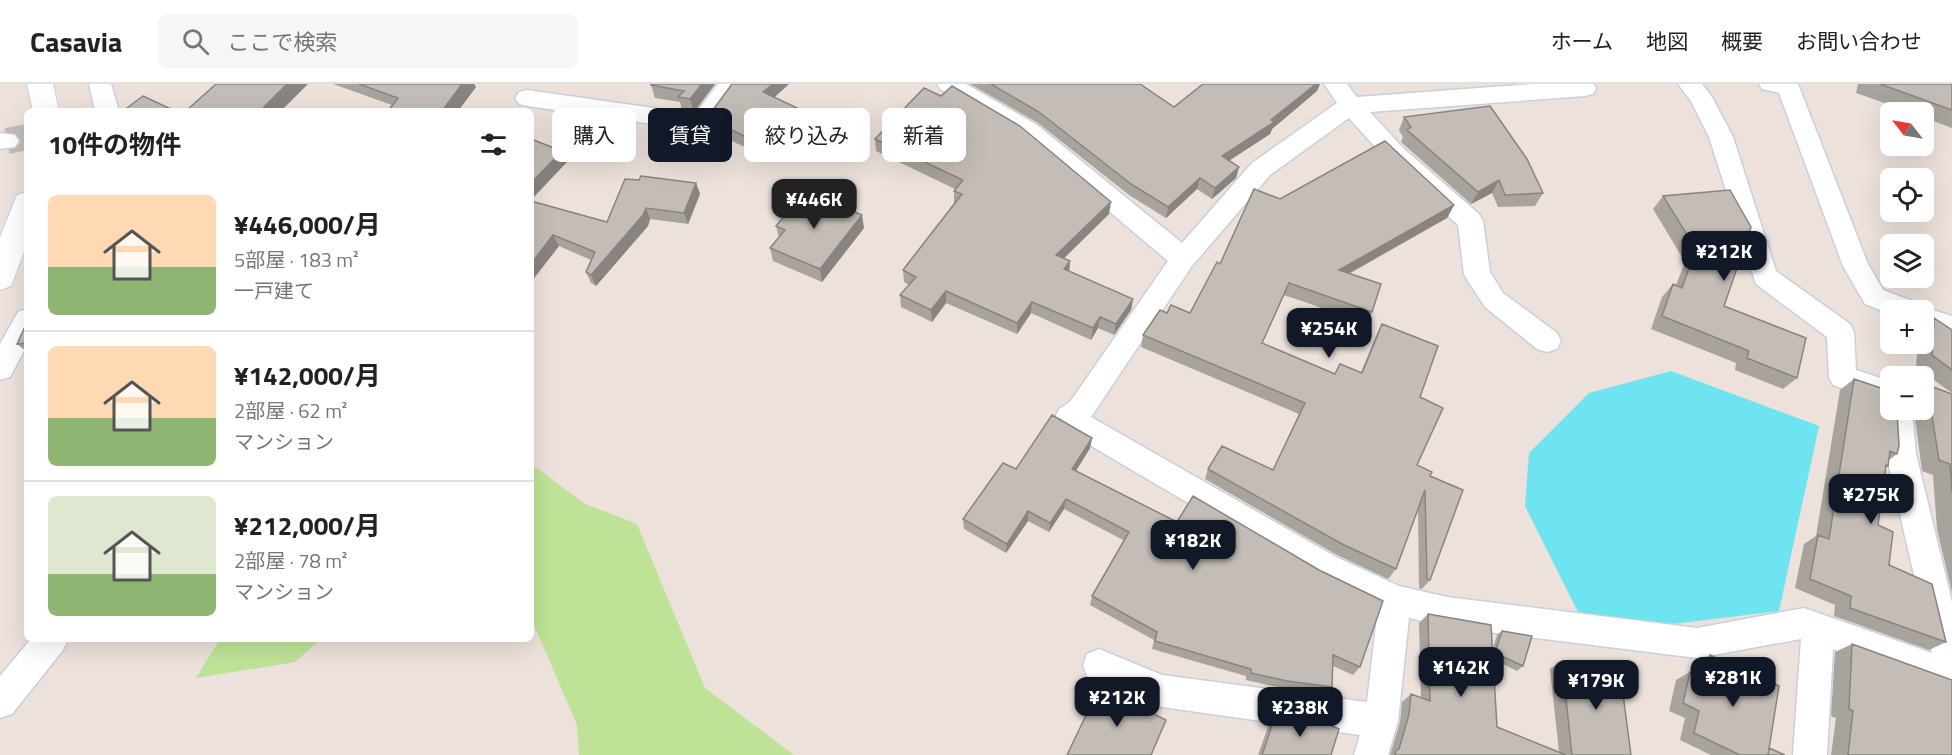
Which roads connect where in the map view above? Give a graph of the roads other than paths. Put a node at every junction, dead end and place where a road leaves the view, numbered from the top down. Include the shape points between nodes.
1 (40, 84) edge
2 (100, 84) edge
3 (730, 84) edge
4 (948, 84) edge
5 (1335, 84) edge
6 (1689, 84) edge
7 (1770, 84) edge
8 (1585, 88) dead end
9 (527, 98) edge
10 (1351, 105) junction
11 (45, 108) edge
12 (106, 108) edge
13 (24, 211) edge
14 (1183, 259) junction
15 (0, 278) edge
16 (1882, 300) edge
17 (1934, 320) edge
18 (24, 325) edge
19 (1952, 327) edge
20 (1547, 341) dead end
21 (0, 369) edge
22 (1880, 389) edge
23 (1899, 420) edge
24 (1395, 600) junction
25 (1818, 628) junction
26 (49, 642) edge
27 (1099, 665) dead end
28 (1952, 668) edge
29 (1952, 676) edge
30 (0, 702) edge
31 (1381, 721) junction
32 (1371, 755) edge
33 (1810, 755) edge

1 - 11 main road
2 - 12 street
3 - 9 street via 701,123
4 - 14 street via 1029,131
5 - 10 street
6 - 22 street via 1720,137 1765,277 1840,332 1843,376
7 - 16 street via 1788,87 1856,266 1874,297
8 - 10 street
10 - 14 street via 1261,169
10 - 20 street via 1395,154 1470,221 1477,274 1494,300
13 - 15 main road
14 - 24 street via 1080,410 1069,418 1325,567
17 - 19 street
18 - 21 street
23 - 28 street via 1901,454
24 - 25 street via 1447,612 1697,643 1804,623
24 - 31 street
25 - 29 street
25 - 33 street
26 - 30 street
27 - 31 street via 1162,691
31 - 32 street

